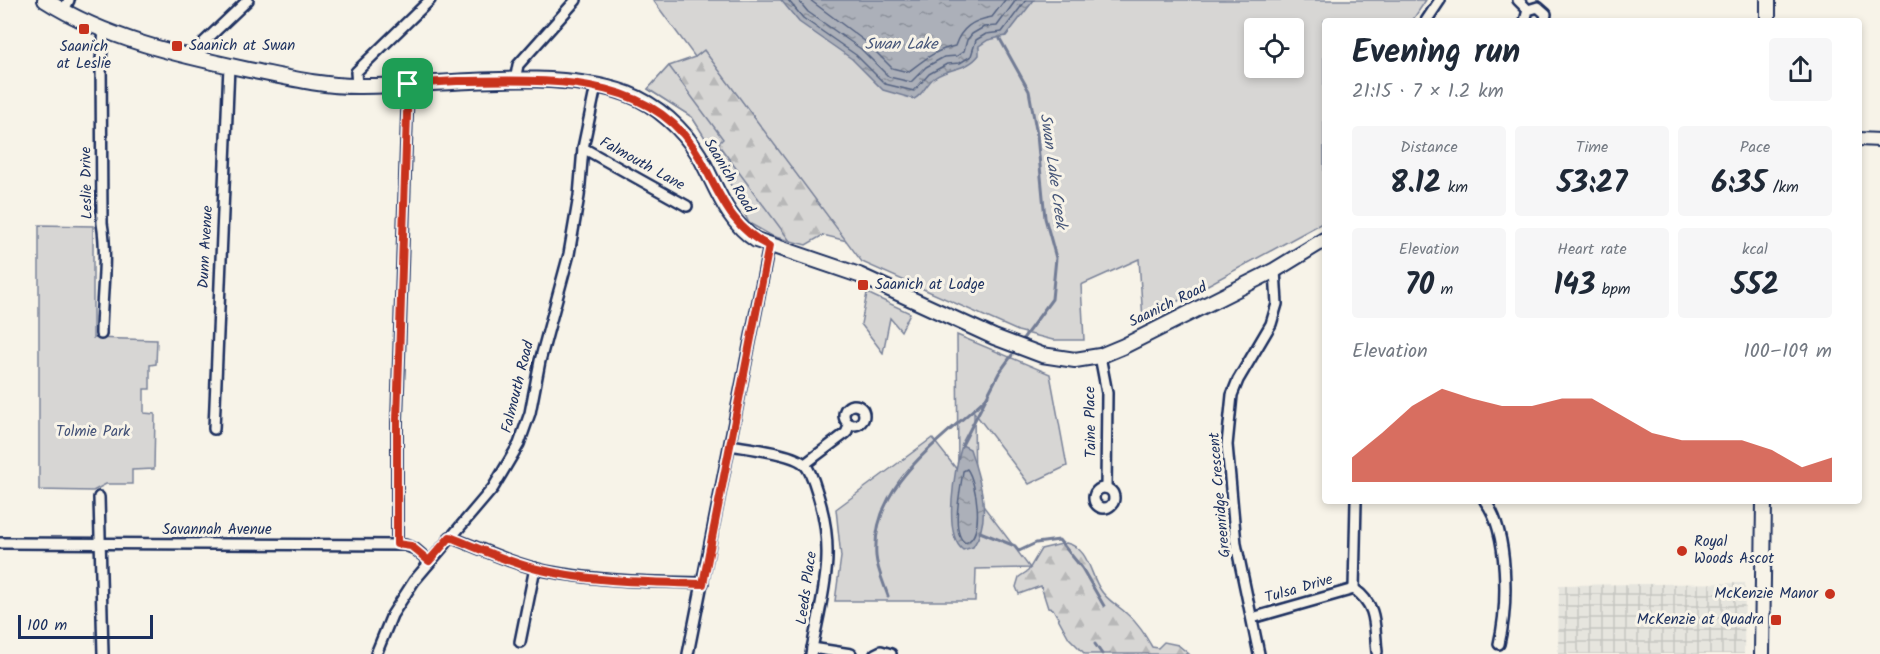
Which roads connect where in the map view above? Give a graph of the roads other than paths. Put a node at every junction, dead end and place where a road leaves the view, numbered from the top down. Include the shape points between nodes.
1 (45, 0) edge
2 (248, 0) edge
3 (430, 0) edge
4 (576, 0) edge
5 (1440, 0) edge
6 (1518, 0) edge
7 (1768, 0) edge
8 (66, 6) edge
9 (1528, 10) junction
10 (1428, 18) edge
11 (1526, 18) edge
12 (1544, 18) edge
13 (1768, 18) edge
14 (104, 32) junction
15 (199, 58) junction
16 (229, 66) junction
17 (515, 81) junction
18 (408, 84) junction
19 (357, 86) junction
20 (596, 86) junction
21 (1862, 139) edge
22 (1880, 141) edge
23 (583, 148) junction
24 (687, 206) dead end
25 (1322, 241) edge
26 (769, 246) junction
27 (1275, 270) junction
28 (101, 334) dead end
29 (1100, 356) junction
30 (850, 424) dead end
31 (214, 429) dead end
32 (730, 445) junction
33 (805, 464) junction
34 (1106, 488) dead end
35 (99, 497) dead end
36 (1356, 504) edge
37 (1487, 504) edge
38 (1764, 504) edge
39 (450, 537) junction
40 (0, 543) edge
41 (397, 544) junction
42 (100, 545) junction
43 (429, 561) junction
44 (534, 568) junction
45 (703, 584) junction
46 (1354, 589) junction
47 (1252, 618) junction
48 (520, 642) dead end
49 (1499, 644) dead end
50 (811, 651) edge
51 (1377, 652) dead end
52 (103, 654) edge
53 (376, 654) edge
54 (688, 654) edge
55 (851, 654) edge
56 (875, 654) edge
57 (891, 654) edge
58 (1258, 654) edge
59 (1762, 654) edge

1 - 8 main road, Saanich Road
2 - 15 street via 204,42
3 - 19 street via 356,72
4 - 17 street via 519,65
5 - 10 street
6 - 9 street
7 - 13 main road
8 - 14 main road, Saanich Road
9 - 11 street
9 - 12 street via 1538,7
14 - 15 main road, Saanich Road
14 - 28 street, Leslie Drive via 101,73 105,245
15 - 16 main road, Saanich Road
16 - 19 main road, Saanich Road via 324,84
16 - 31 street, Dunn Avenue
17 - 18 main road, Saanich Road
17 - 20 main road, Saanich Road
18 - 19 main road, Saanich Road
18 - 41 street
20 - 23 street, Falmouth Road
20 - 26 main road, Saanich Road via 629,94 676,126 699,156 732,217 746,234
21 - 22 street
23 - 24 street, Falmouth Lane
23 - 39 street, Falmouth Road via 569,254 530,413 508,465
25 - 27 main road, Saanich Road
26 - 29 main road, Saanich Road via 859,275 1018,348 1060,359
26 - 32 street
27 - 29 main road, Saanich Road
27 - 47 street, Greenridge Crescent via 1277,304 1271,324 1238,380 1229,414 1227,445 1236,544
29 - 34 street, Taine Place via 1107,393
30 - 33 street via 846,433
32 - 33 street via 792,457
32 - 45 street
33 - 50 street, Leeds Place via 823,512 828,540 827,578
35 - 42 street
36 - 46 street
37 - 49 street via 1503,542 1503,627
38 - 59 main road
39 - 43 street, Falmouth Road
39 - 44 street
40 - 42 street, Savannah Avenue
41 - 42 street, Savannah Avenue
41 - 43 street, Savannah Avenue via 411,546
42 - 52 street
43 - 53 street, Falmouth Road via 392,615
44 - 45 street via 625,581
44 - 48 street
45 - 54 street
46 - 47 street, Tulsa Drive
46 - 51 street via 1366,597 1373,609
47 - 58 street, Greenridge Crescent
50 - 55 street
56 - 57 street

